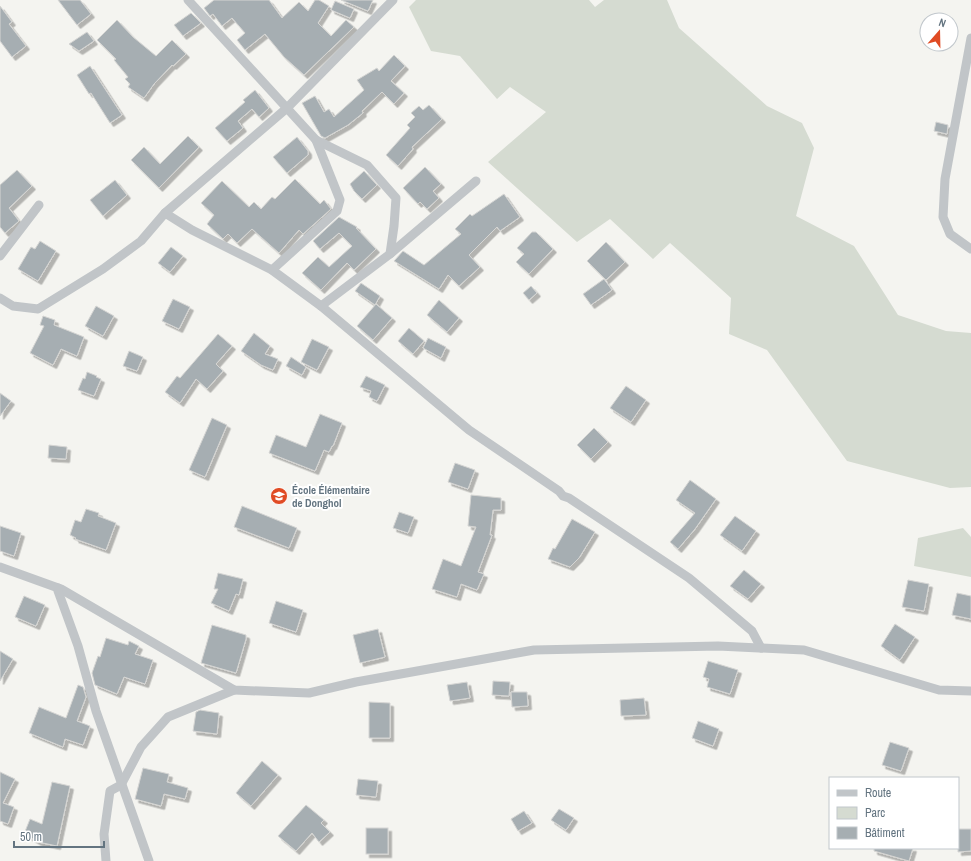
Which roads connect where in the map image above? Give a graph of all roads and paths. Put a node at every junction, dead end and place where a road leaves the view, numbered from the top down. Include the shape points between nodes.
1 (188, 0) edge
2 (393, 0) edge
3 (971, 38) edge
4 (287, 108) junction
5 (316, 140) junction
6 (476, 182) dead end
7 (40, 205) dead end
8 (165, 213) junction
9 (971, 249) edge
10 (390, 254) junction
11 (0, 256) edge
12 (272, 270) junction
13 (0, 298) edge
14 (321, 306) junction
15 (0, 567) edge
16 (58, 588) junction
17 (761, 648) junction
18 (234, 690) junction
19 (971, 691) edge
20 (122, 785) junction
21 (106, 861) edge
22 (149, 861) edge

1 - 4 street
2 - 4 street
3 - 9 street via 945,179 943,217 950,234
4 - 5 street
4 - 8 street
5 - 10 street via 367,165 396,198
5 - 12 street via 340,200 337,211
6 - 10 street
7 - 11 street
8 - 12 street via 192,230
8 - 13 street via 135,246 38,309 13,306
10 - 14 street
12 - 14 street
14 - 17 street via 469,430 563,496 689,578 752,631
15 - 16 street
16 - 18 street
16 - 20 street via 78,646 96,712
17 - 18 street via 718,646 534,650 309,693
17 - 19 street via 804,650 939,690
18 - 20 street via 168,718 141,747
20 - 21 street via 110,791 104,834
20 - 22 street

